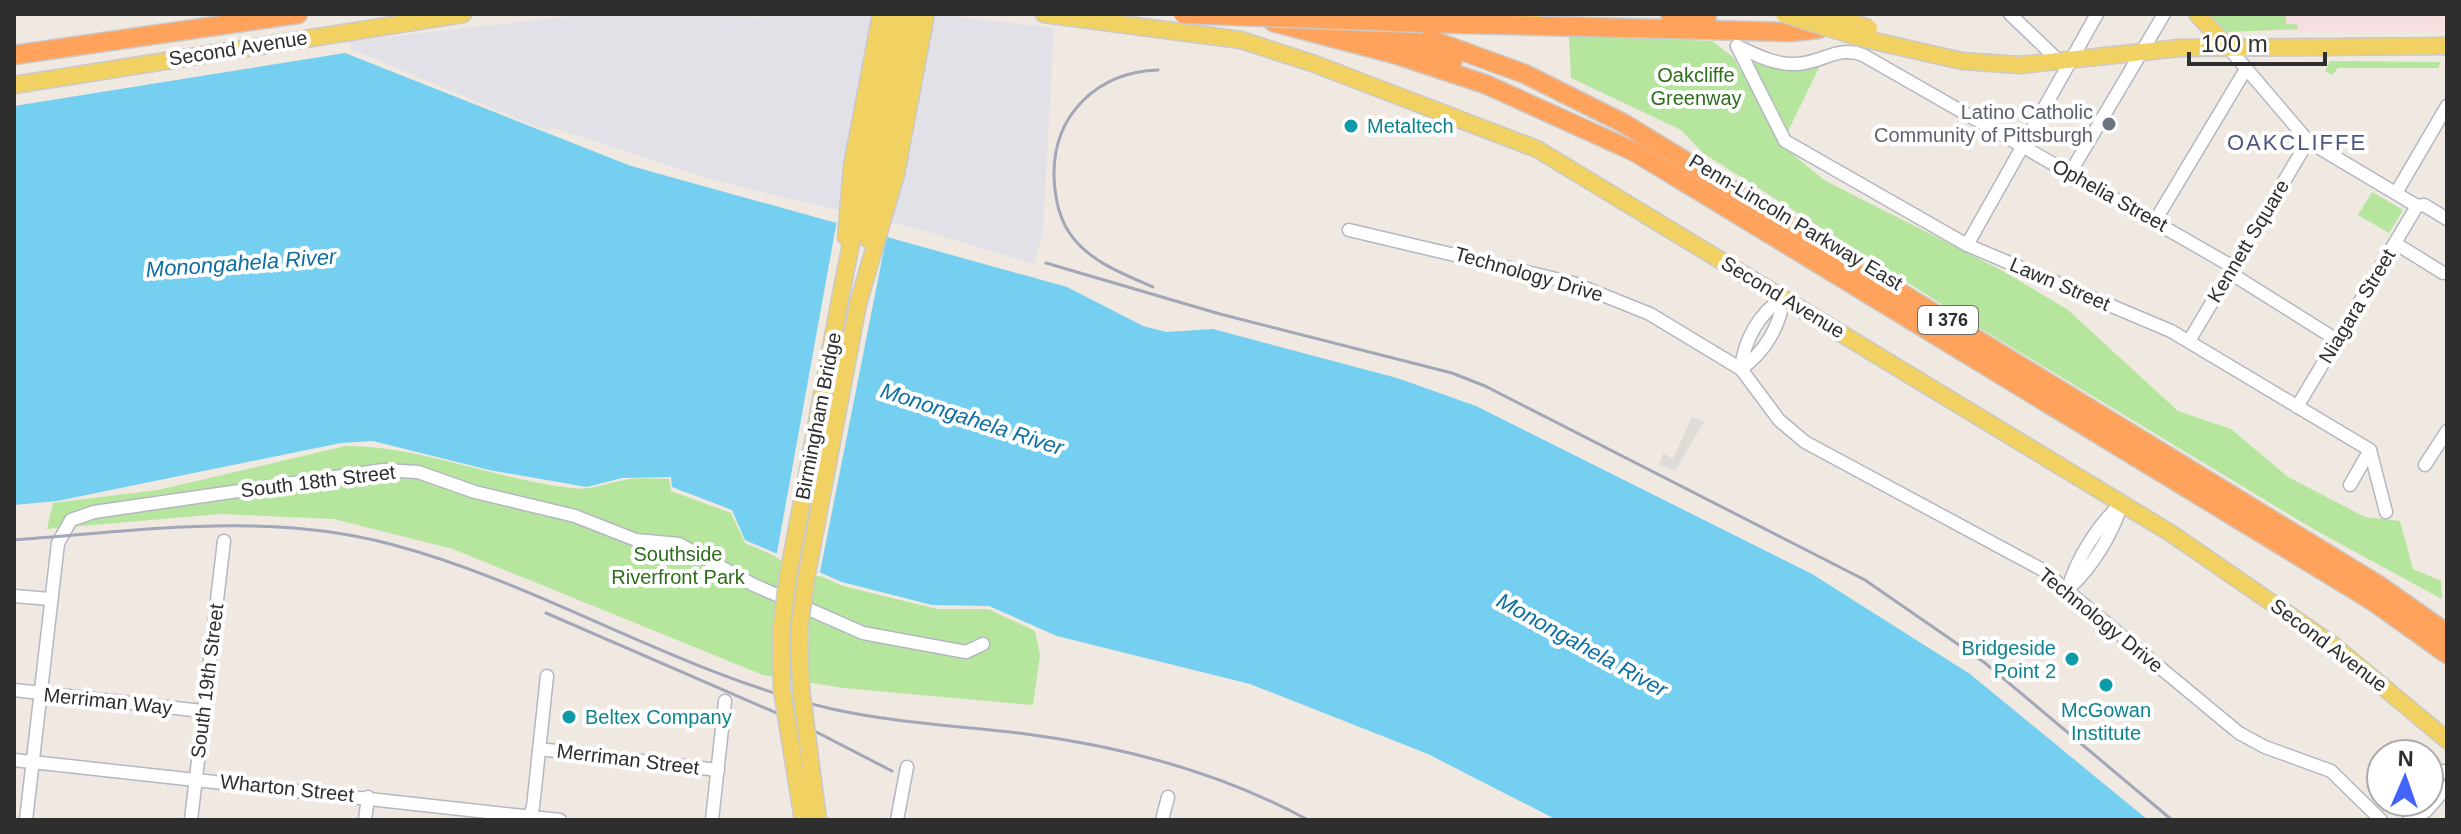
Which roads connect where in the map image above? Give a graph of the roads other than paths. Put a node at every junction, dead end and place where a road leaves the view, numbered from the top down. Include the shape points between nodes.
1 (298, 14) edge
2 (463, 14) edge
3 (881, 14) edge
4 (897, 14) edge
5 (910, 14) edge
6 (926, 14) edge
7 (1044, 14) edge
8 (1183, 14) edge
9 (1244, 14) edge
10 (1301, 14) edge
11 (1358, 14) edge
12 (1375, 14) edge
13 (1491, 14) edge
14 (1670, 14) edge
15 (1784, 14) edge
16 (1854, 14) edge
17 (2010, 14) edge
18 (2097, 14) edge
19 (2164, 14) edge
20 (2197, 14) edge
21 (1831, 18) edge
22 (1622, 26) junction
23 (1427, 30) junction
24 (1865, 33) junction
25 (2031, 38) junction
26 (1734, 43) joint
27 (2227, 46) junction
28 (2447, 46) edge
29 (1396, 48) junction
30 (2142, 50) junction
31 (14, 55) edge
32 (2065, 61) junction
33 (2020, 65) junction
34 (2246, 69) junction
35 (14, 85) edge
36 (2447, 106) edge
37 (2308, 141) junction
38 (2022, 146) junction
39 (2070, 173) junction
40 (2396, 193) junction
41 (2417, 206) junction
42 (2447, 219) edge
43 (2155, 221) junction
44 (1349, 230) dead end
45 (2395, 243) junction
46 (1967, 245) junction
47 (2233, 266) junction
48 (2443, 273) dead end
49 (841, 294) junction
50 (1784, 297) junction
51 (858, 304) junction
52 (2337, 340) junction
53 (2189, 341) junction
54 (1741, 369) junction
55 (2297, 407) junction
56 (2447, 431) edge
57 (2370, 450) junction
58 (2425, 465) dead end
59 (2350, 485) dead end
60 (2122, 503) junction
61 (2386, 512) dead end
62 (224, 541) dead end
63 (2068, 589) junction
64 (14, 596) edge
65 (50, 599) junction
66 (2447, 633) edge
67 (983, 644) dead end
68 (2447, 654) edge
69 (547, 676) dead end
70 (14, 690) edge
71 (39, 694) junction
72 (725, 701) dead end
73 (202, 711) junction
74 (2447, 740) edge
75 (539, 749) junction
76 (14, 760) edge
77 (32, 762) junction
78 (907, 767) dead end
79 (718, 770) junction
80 (196, 778) junction
81 (2447, 787) edge
82 (368, 797) junction
83 (1168, 797) dead end
84 (528, 818) edge
85 (26, 820) edge
86 (191, 820) edge
87 (365, 820) edge
88 (560, 820) edge
89 (712, 820) edge
90 (803, 820) edge
91 (818, 820) edge
92 (897, 820) edge
93 (1162, 820) edge
94 (2381, 820) edge
95 (2408, 820) edge

1 - 31 highway
2 - 35 main road, Second Avenue
3 - 49 main road via 852,166
4 - 49 main road, Birmingham Bridge
5 - 51 main road, Birmingham Bridge
6 - 51 main road via 896,174
7 - 50 main road, Second Avenue via 1241,40 1520,142
8 - 23 highway, bridge
9 - 29 highway, bridge
10 - 29 highway, bridge
11 - 23 highway, Penn-Lincoln Parkway East / I 376
12 - 23 highway
13 - 22 main road
14 - 21 highway via 1793,24
15 - 24 main road, bridge
16 - 21 highway
17 - 25 street
18 - 32 street
19 - 30 street
20 - 27 main road
21 - 22 highway via 1818,29 1791,32
21 - 24 main road, bridge
22 - 23 highway
23 - 66 highway, Penn-Lincoln Parkway East / I 376 via 1661,144 2380,586
24 - 33 main road via 1886,33 1903,45 1962,61
25 - 32 street
25 - 33 street via 2031,51
26 - 38 street, Ophelia Street via 1785,64 1852,51
26 - 46 street, Lawn Street via 1785,141
27 - 28 main road
27 - 30 main road
27 - 34 street
29 - 68 highway, Penn-Lincoln Parkway East / I 376 via 1479,70 1604,127 2371,600
30 - 32 main road
30 - 39 street
32 - 33 main road
32 - 38 street
34 - 37 street
34 - 43 street
36 - 40 street
37 - 40 street
37 - 47 street, Kennett Square
38 - 39 street, Ophelia Street
38 - 46 street
39 - 43 street, Ophelia Street
40 - 41 street
41 - 42 street
41 - 45 street, Niagara Street
43 - 47 street, Ophelia Street
44 - 54 street, Technology Drive via 1573,283 1650,314
45 - 48 street
45 - 52 street, Niagara Street
46 - 53 street, Lawn Street
47 - 52 street, Ophelia Street via 2235,276
47 - 53 street, Kennett Square
49 - 90 main road, Birmingham Bridge, bridge via 781,631 782,690
50 - 54 street via 1768,308 1743,349
50 - 60 main road, Second Avenue
51 - 91 main road, Birmingham Bridge, bridge via 800,623 801,688
52 - 55 street, Niagara Street
53 - 55 street, Lawn Street
54 - 63 street, Technology Drive via 1779,420 1805,442
55 - 57 street, Lawn Street
56 - 58 street
57 - 59 street
57 - 61 street
60 - 63 street via 2117,520
60 - 74 main road, Second Avenue via 2333,645
62 - 73 street, South 19th Street
63 - 94 street, Technology Drive via 2239,733 2331,771
64 - 65 street
65 - 67 street, South 18th Street via 58,543 67,525 80,515 406,470 575,516 636,540 679,544 754,585 863,633 966,652
65 - 71 street, South 18th Street
69 - 75 street
70 - 71 street, Merriman Way
71 - 73 street, Merriman Way
71 - 77 street, South 18th Street
72 - 79 street
73 - 80 street, South 19th Street
75 - 79 street, Merriman Street
75 - 84 street
76 - 77 street, Wharton Street
77 - 80 street, Wharton Street
77 - 85 street, South 18th Street
78 - 92 street
79 - 89 street
80 - 82 street, Wharton Street
80 - 86 street, South 19th Street
81 - 95 street via 2426,811
82 - 84 street, Wharton Street
82 - 87 street
83 - 93 street
84 - 88 street, Wharton Street

